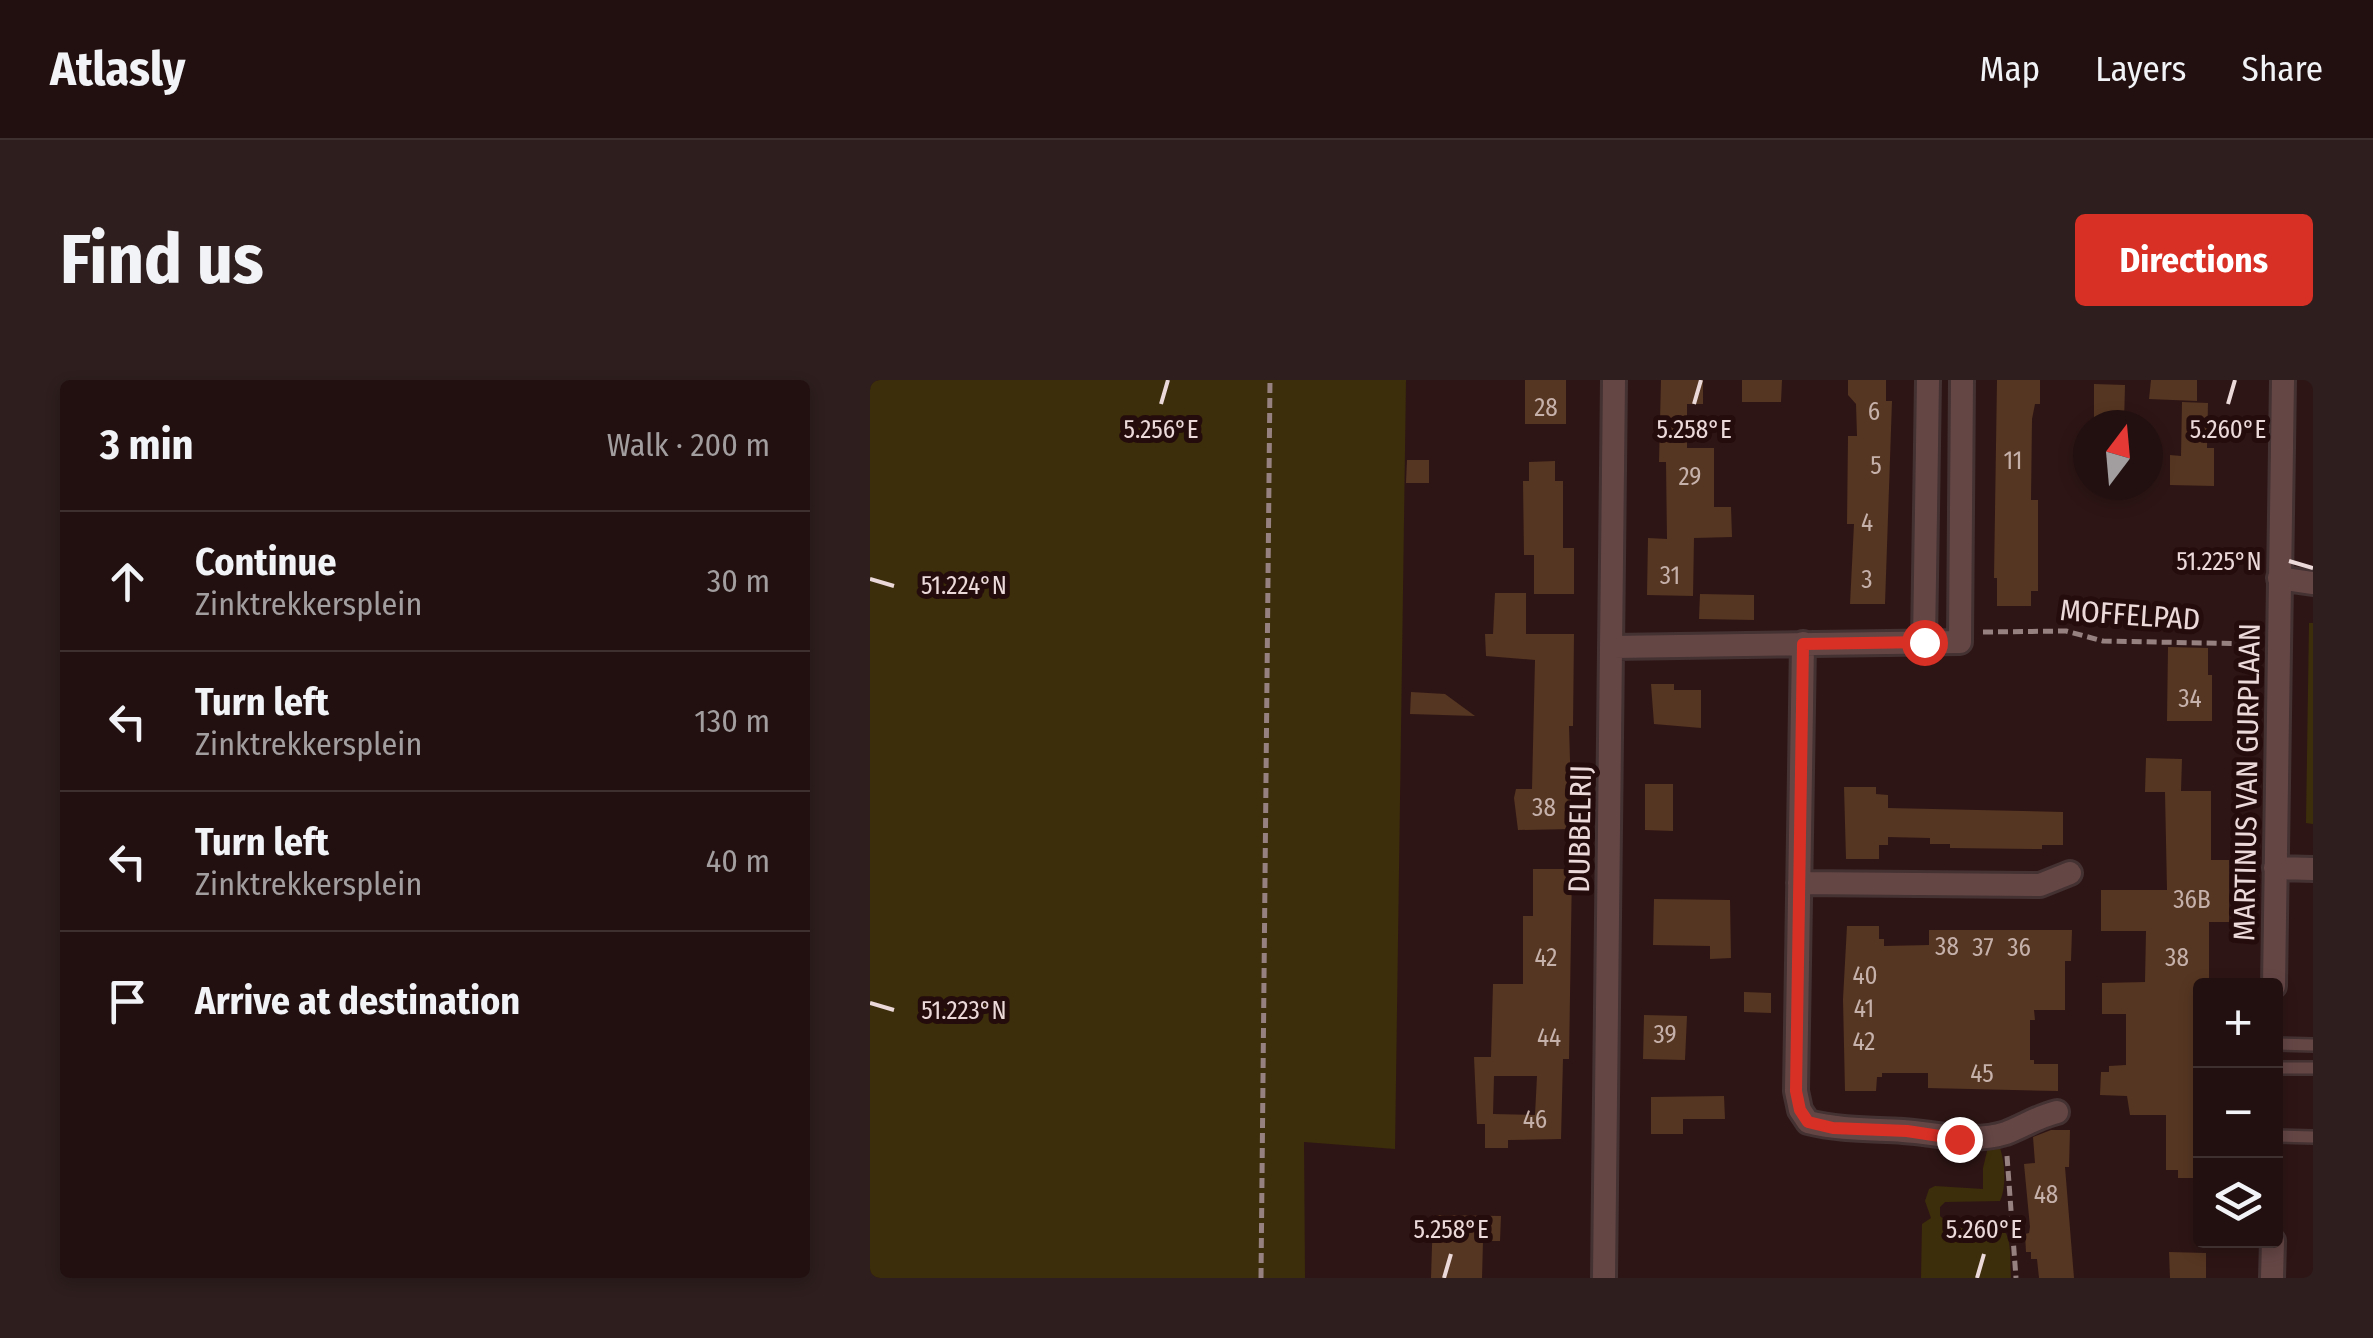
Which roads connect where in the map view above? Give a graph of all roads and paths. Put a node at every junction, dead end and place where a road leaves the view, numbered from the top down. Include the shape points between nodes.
1 (1270, 380) edge
2 (1614, 380) edge
3 (1928, 380) edge
4 (1962, 380) edge
5 (2282, 380) edge
6 (2279, 578) junction
7 (2313, 583) edge
8 (2278, 620) junction
9 (1960, 632) junction
10 (1924, 642) junction
11 (1803, 644) junction
12 (1612, 647) junction
13 (2276, 868) junction
14 (2313, 869) edge
15 (2070, 873) dead end
16 (1799, 883) junction
17 (2274, 978) edge
18 (2283, 1044) edge
19 (2313, 1046) edge
20 (2283, 1068) edge
21 (2313, 1068) edge
22 (2057, 1112) dead end
23 (2005, 1133) junction
24 (2283, 1136) edge
25 (2313, 1137) edge
26 (2272, 1248) edge
27 (1261, 1278) edge
28 (1604, 1278) edge
29 (2016, 1278) edge
30 (2272, 1278) edge

1 - 27 path
2 - 12 street, DUBBELRIJ
3 - 10 street
4 - 9 street
5 - 6 street, MARTINUS VAN GURPLAAN
6 - 7 street
6 - 8 street, MARTINUS VAN GURPLAAN
8 - 9 path, MOFFELPAD via 2266,620 2256,645 2103,641 2066,631
8 - 13 street, MARTINUS VAN GURPLAAN
9 - 10 street via 1960,642
10 - 11 street
11 - 12 street
11 - 16 street
12 - 28 street, DUBBELRIJ
13 - 14 street
13 - 17 street, MARTINUS VAN GURPLAAN
15 - 16 street via 2040,885
16 - 23 street via 1796,1091 1808,1122 1959,1139
18 - 19 lane
20 - 21 lane
22 - 23 street
23 - 29 path
24 - 25 lane
26 - 30 street

